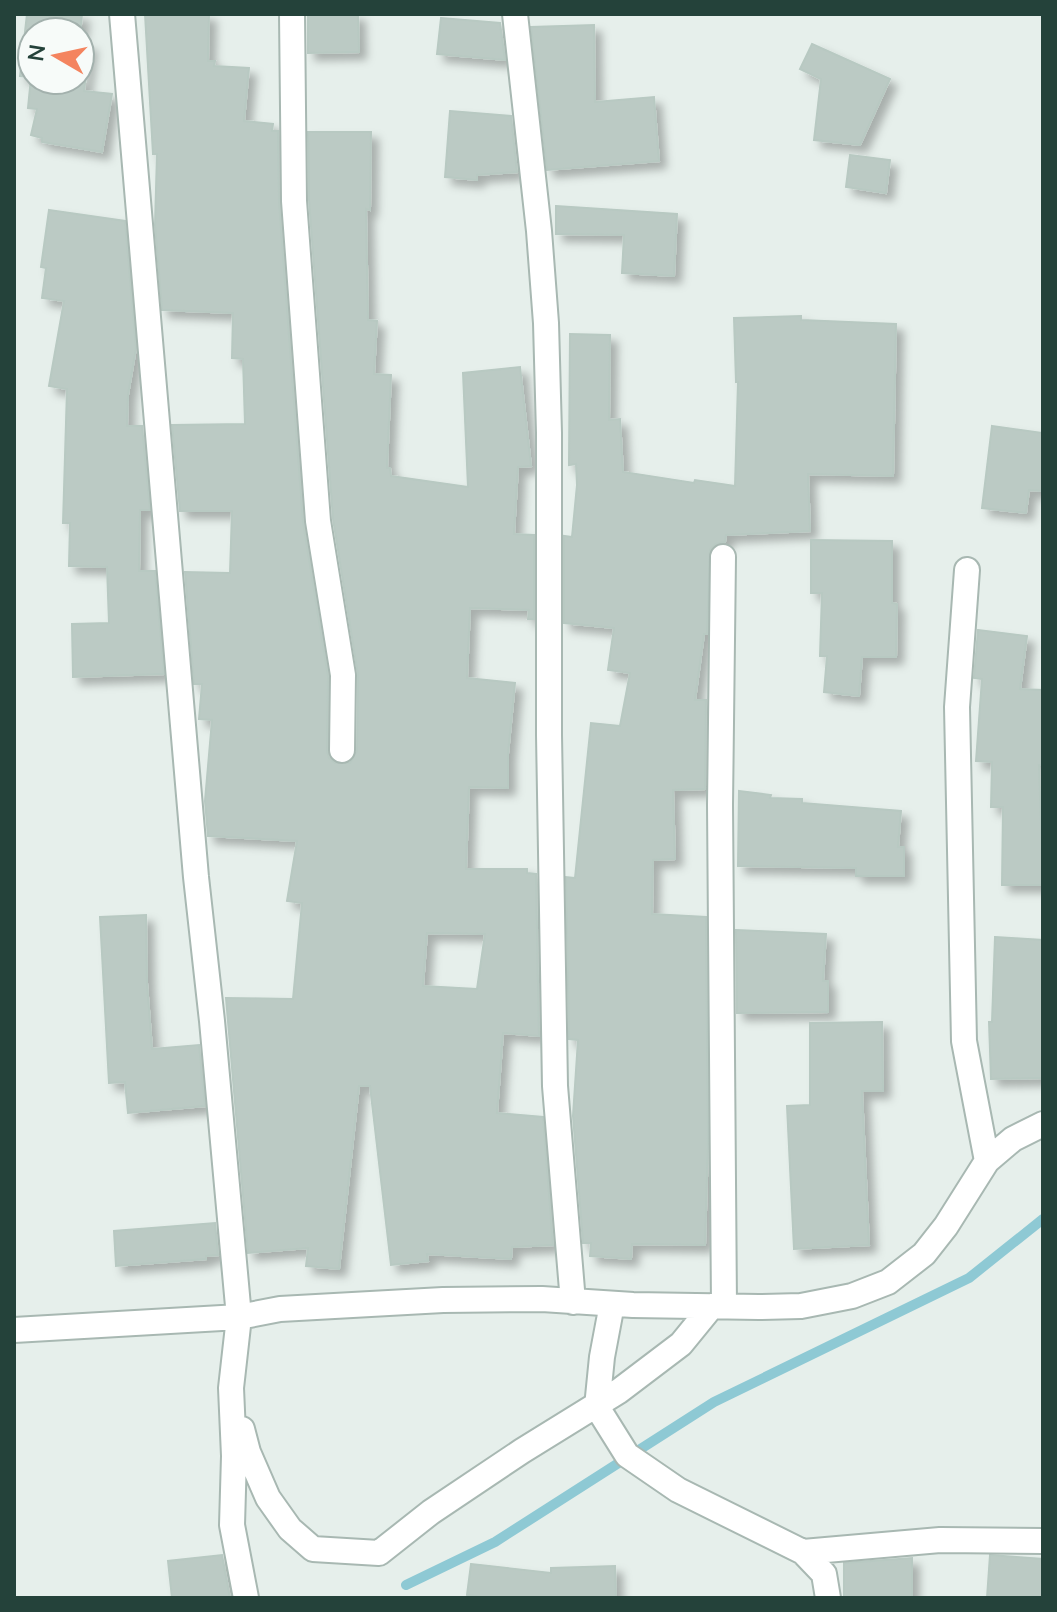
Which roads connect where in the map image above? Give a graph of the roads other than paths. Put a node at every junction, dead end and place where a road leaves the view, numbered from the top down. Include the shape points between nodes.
1 (122, 14) edge
2 (292, 14) edge
3 (515, 14) edge
4 (723, 557) dead end
5 (967, 570) dead end
6 (342, 750) dead end
7 (1043, 1124) edge
8 (987, 1161) junction
9 (573, 1302) junction
10 (612, 1304) junction
11 (718, 1306) junction
12 (239, 1317) junction
13 (14, 1330) edge
14 (232, 1395) junction
15 (597, 1407) junction
16 (1043, 1541) edge
17 (803, 1552) junction
18 (246, 1598) edge
19 (828, 1598) edge

1 - 12 street
2 - 6 street via 294,201 318,521 343,675
3 - 9 street via 546,323 555,1086
4 - 11 street
5 - 8 street via 957,707 963,1026
7 - 8 street via 1013,1139
8 - 11 street via 924,1254 888,1282 801,1306
9 - 10 street
9 - 12 street via 396,1302 280,1309
10 - 11 street
10 - 15 street
11 - 15 street via 681,1344
12 - 13 street
12 - 14 street
14 - 15 street via 248,1452 268,1498 290,1529 313,1549 379,1553 431,1512
14 - 18 street via 232,1525
15 - 17 street via 627,1455 678,1490
16 - 17 street via 940,1540
17 - 19 street via 824,1574

